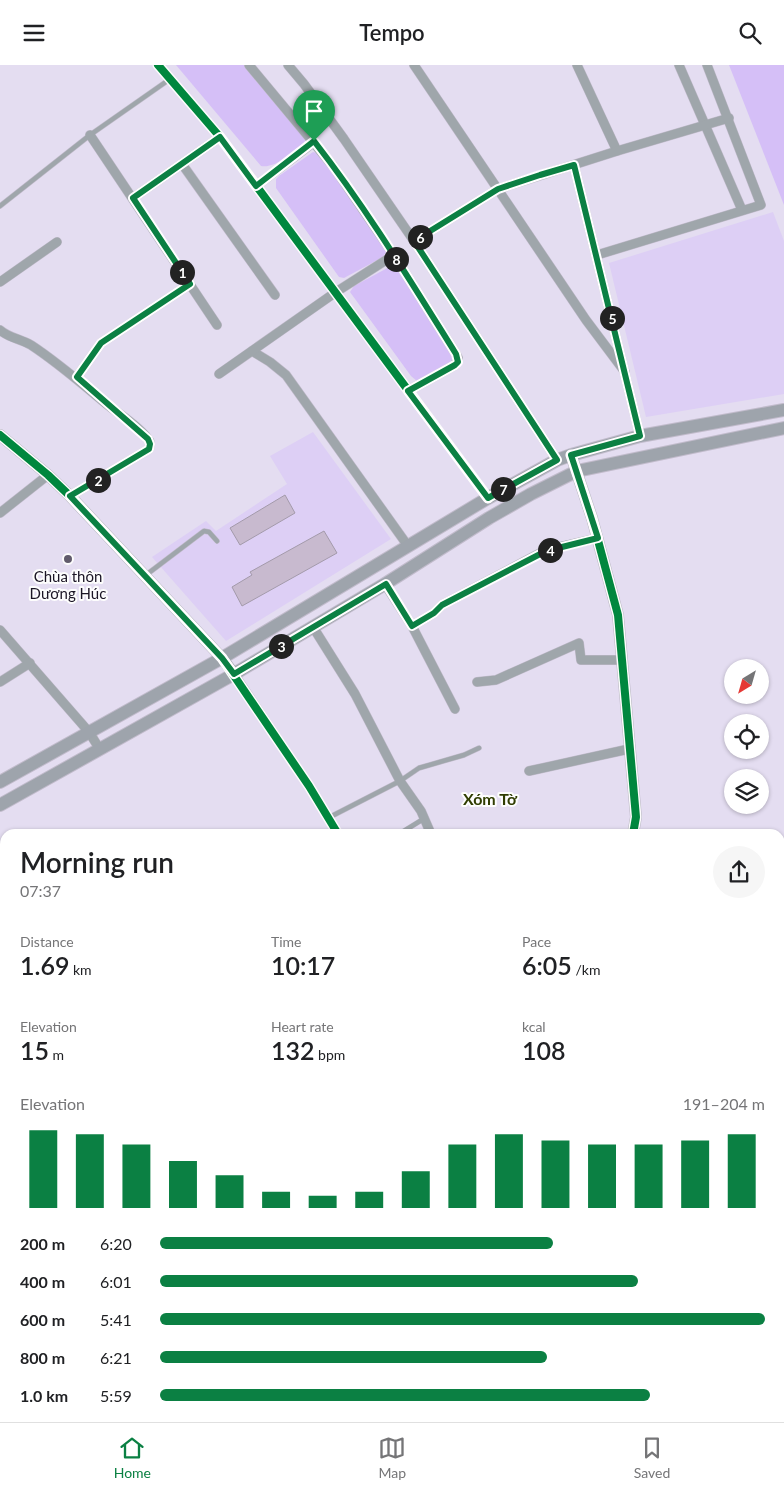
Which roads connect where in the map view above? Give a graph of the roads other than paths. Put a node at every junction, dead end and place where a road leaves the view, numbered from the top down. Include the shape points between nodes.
1 (158, 65) edge
2 (249, 65) edge
3 (288, 65) edge
4 (414, 65) edge
5 (577, 65) edge
6 (679, 65) edge
7 (707, 65) edge
8 (170, 79) junction
9 (729, 118) junction
10 (705, 126) junction
11 (90, 135) junction
12 (220, 137) junction
13 (314, 141) junction
14 (616, 151) junction
15 (182, 164) junction
16 (574, 165) junction
17 (256, 186) junction
18 (498, 189) junction
19 (133, 198) junction
20 (0, 206) edge
21 (742, 210) junction
22 (414, 241) junction
23 (57, 242) dead end
24 (394, 255) junction
25 (596, 255) junction
26 (0, 282) edge
27 (190, 284) junction
28 (336, 292) junction
29 (275, 295) dead end
30 (217, 325) dead end
31 (0, 330) edge
32 (252, 351) junction
33 (625, 372) junction
34 (219, 374) dead end
35 (77, 377) junction
36 (408, 391) junction
37 (784, 410) edge
38 (760, 414) junction
39 (784, 428) edge
40 (763, 432) junction
41 (0, 435) edge
42 (640, 436) junction
43 (571, 455) junction
44 (557, 460) junction
45 (577, 471) junction
46 (48, 475) junction
47 (70, 496) junction
48 (488, 498) junction
49 (0, 513) edge
50 (598, 538) junction
51 (217, 541) dead end
52 (408, 546) junction
53 (145, 576) junction
54 (386, 584) junction
55 (412, 626) junction
56 (313, 627) junction
57 (0, 630) edge
58 (222, 658) junction
59 (621, 660) junction
60 (30, 663) junction
61 (234, 674) junction
62 (0, 682) edge
63 (477, 682) dead end
64 (455, 709) dead end
65 (89, 732) junction
66 (99, 748) junction
67 (479, 748) dead end
68 (629, 749) junction
69 (529, 771) dead end
70 (400, 781) junction
71 (0, 782) edge
72 (0, 805) edge
73 (328, 818) junction
74 (424, 818) junction
75 (335, 829) edge
76 (407, 829) edge
77 (429, 829) edge
78 (634, 829) edge

1 - 8 street
2 - 13 street
3 - 22 street
4 - 18 street
5 - 14 street
6 - 10 street
7 - 9 street
8 - 11 lane
8 - 12 street
9 - 10 street
9 - 21 street via 761,205
10 - 14 street
10 - 21 street
11 - 19 street
11 - 20 lane
12 - 15 street
12 - 17 street
13 - 17 street
13 - 24 street
14 - 16 street
15 - 19 street
15 - 29 street
16 - 18 street
16 - 25 street
17 - 28 street
18 - 22 street
18 - 33 street via 586,321
19 - 27 street
21 - 25 street
22 - 44 street
23 - 26 street
24 - 28 street
24 - 36 street via 458,358 455,365
25 - 33 street
27 - 30 street
27 - 35 street via 101,343
28 - 32 street
28 - 36 street
31 - 35 street via 29,343
32 - 34 street
32 - 52 street via 286,375
33 - 42 street
35 - 47 street via 150,444 149,449 136,459
36 - 48 street
37 - 38 main road
38 - 40 main road
38 - 42 main road
39 - 40 main road
40 - 45 main road
41 - 46 street
42 - 43 main road
43 - 44 main road
43 - 45 street
44 - 48 main road
45 - 50 street
45 - 54 main road via 489,518
46 - 47 street
46 - 49 street
47 - 53 street
48 - 52 main road
50 - 55 street via 546,551 442,605
50 - 59 street via 618,615
51 - 53 lane via 204,531
52 - 58 main road
53 - 58 street
54 - 55 street
54 - 56 main road
55 - 64 street
56 - 61 main road
56 - 70 street via 355,694
57 - 60 street
58 - 61 street
58 - 65 main road
59 - 63 street via 581,660 579,643 496,680
59 - 68 street
60 - 62 street
60 - 65 street
61 - 66 main road
61 - 73 street
65 - 66 street
65 - 71 main road
66 - 72 main road
67 - 70 lane via 419,768
68 - 69 street
68 - 78 street via 636,817
70 - 73 lane
70 - 74 street
73 - 75 street
74 - 76 lane
74 - 77 street

